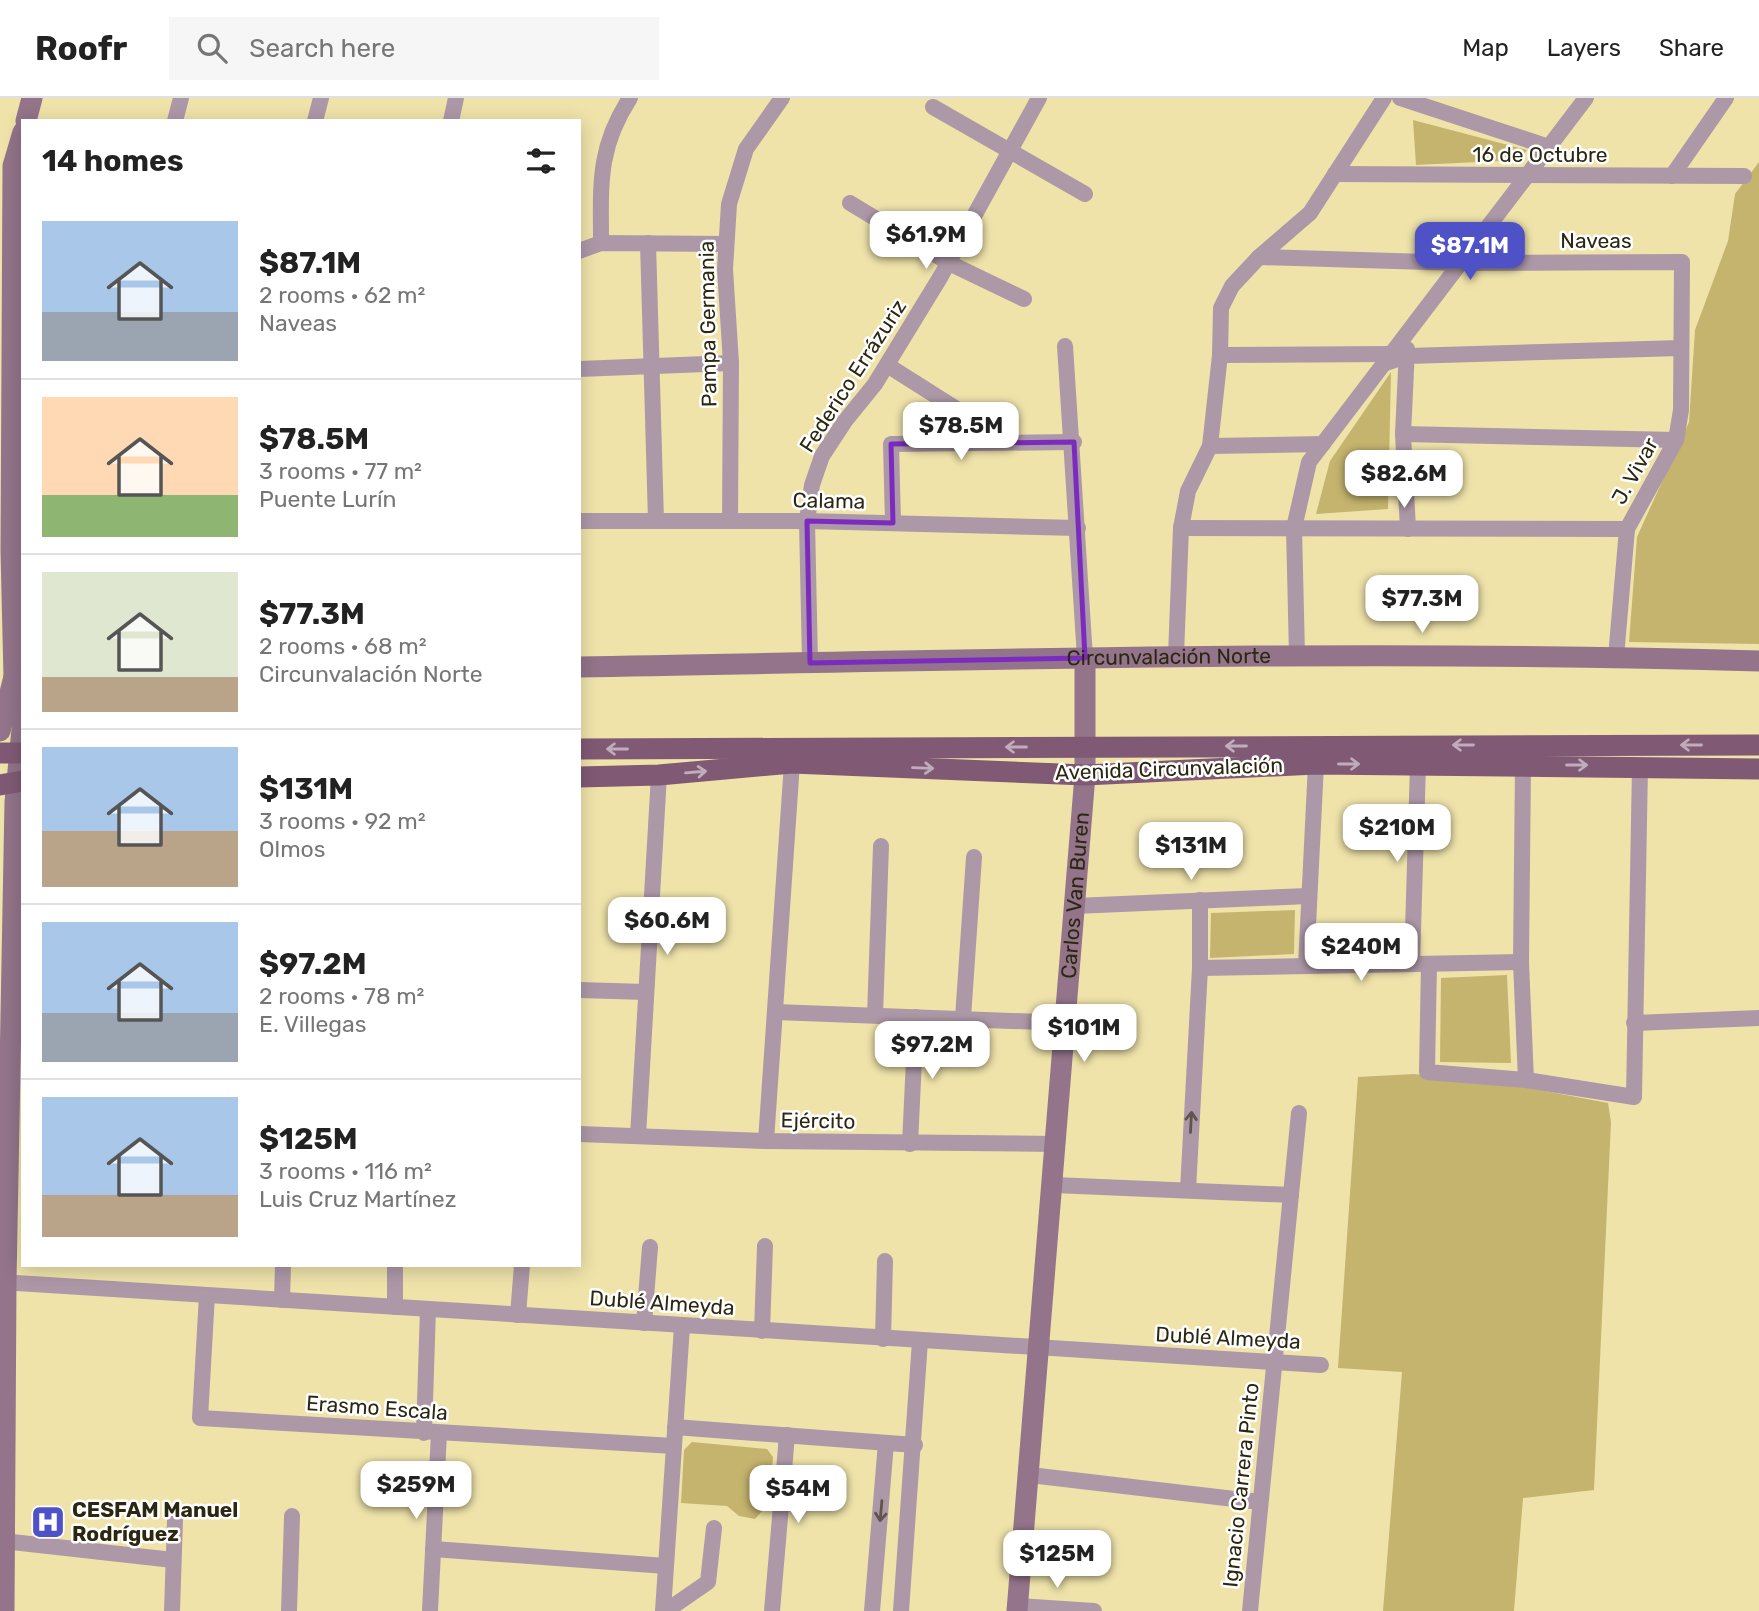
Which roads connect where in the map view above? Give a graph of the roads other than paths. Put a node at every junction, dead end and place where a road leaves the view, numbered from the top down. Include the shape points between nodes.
1 (32, 98) edge
2 (181, 98) edge
3 (321, 98) edge
4 (456, 98) edge
5 (630, 98) edge
6 (782, 98) edge
7 (1039, 98) edge
8 (1384, 98) edge
9 (1401, 98) edge
10 (1586, 98) edge
11 (1726, 98) edge
12 (933, 107) dead end
13 (27, 119) edge
14 (176, 119) edge
15 (316, 119) edge
16 (451, 119) edge
17 (21, 138) edge
18 (1549, 146) junction
19 (1012, 151) junction
20 (12, 167) edge
21 (1335, 174) junction
22 (1526, 176) junction
23 (1672, 176) junction
24 (1744, 176) dead end
25 (1085, 194) dead end
26 (850, 203) dead end
27 (601, 243) junction
28 (648, 243) junction
29 (726, 244) junction
30 (581, 250) edge
31 (1258, 257) junction
32 (1682, 262) joint
33 (949, 263) junction
34 (1460, 263) junction
35 (1024, 299) dead end
36 (6, 313) edge
37 (1065, 346) dead end
38 (1681, 348) junction
39 (1220, 355) junction
40 (1394, 358) junction
41 (731, 363) junction
42 (887, 365) junction
43 (653, 366) junction
44 (581, 369) edge
45 (955, 408) dead end
46 (1403, 434) junction
47 (1676, 440) junction
48 (1074, 442) junction
49 (1322, 444) junction
50 (1210, 446) junction
51 (17, 520) edge
52 (581, 521) edge
53 (656, 521) junction
54 (730, 521) junction
55 (807, 521) junction
56 (892, 523) junction
57 (1078, 527) junction
58 (1181, 528) junction
59 (1294, 528) junction
60 (1408, 528) junction
61 (1627, 529) junction
62 (5, 551) edge
63 (1176, 655) junction
64 (1297, 655) junction
65 (1616, 657) junction
66 (1085, 658) junction
67 (1759, 662) edge
68 (810, 663) junction
69 (581, 667) edge
70 (12, 677) edge
71 (21, 700) edge
72 (21, 727) edge
73 (0, 731) edge
74 (1759, 745) edge
75 (1084, 746) junction
76 (581, 749) edge
77 (14, 753) edge
78 (792, 763) junction
79 (1316, 764) junction
80 (1418, 764) junction
81 (1523, 765) junction
82 (1640, 766) junction
83 (1759, 769) edge
84 (659, 775) junction
85 (1085, 775) junction
86 (581, 777) edge
87 (14, 782) edge
88 (881, 846) dead end
89 (974, 857) dead end
90 (1308, 896) junction
91 (1200, 900) junction
92 (1075, 906) junction
93 (1521, 962) junction
94 (1412, 964) junction
95 (1429, 964) junction
96 (1306, 966) junction
97 (1200, 968) junction
98 (581, 990) edge
99 (646, 992) junction
100 (776, 1012) junction
101 (875, 1015) junction
102 (916, 1017) junction
103 (963, 1018) junction
104 (1759, 1018) edge
105 (1066, 1023) junction
106 (1634, 1023) junction
107 (1526, 1080) junction
108 (1299, 1113) dead end
109 (11, 1115) edge
110 (581, 1134) edge
111 (638, 1136) junction
112 (766, 1141) junction
113 (910, 1144) junction
114 (1057, 1144) junction
115 (1054, 1185) junction
116 (1188, 1190) junction
117 (1291, 1195) junction
118 (765, 1246) dead end
119 (650, 1247) dead end
120 (885, 1261) dead end
121 (283, 1267) edge
122 (395, 1267) edge
123 (522, 1267) edge
124 (3, 1282) edge
125 (207, 1295) junction
126 (282, 1300) junction
127 (395, 1307) junction
128 (428, 1309) junction
129 (518, 1315) junction
130 (644, 1323) junction
131 (682, 1326) junction
132 (762, 1331) junction
133 (883, 1339) junction
134 (920, 1341) junction
135 (1041, 1349) junction
136 (1275, 1360) junction
137 (1321, 1364) dead end
138 (675, 1427) junction
139 (432, 1433) junction
140 (787, 1435) junction
141 (887, 1443) junction
142 (915, 1445) junction
143 (674, 1446) junction
144 (1030, 1475) junction
145 (1260, 1502) junction
146 (292, 1516) dead end
147 (176, 1520) dead end
148 (714, 1528) dead end
149 (3, 1541) junction
150 (433, 1549) junction
151 (173, 1560) junction
152 (666, 1566) junction
153 (1018, 1609) edge
154 (4, 1611) edge
155 (172, 1611) edge
156 (289, 1611) edge
157 (430, 1611) edge
158 (665, 1611) edge
159 (772, 1611) edge
160 (872, 1611) edge
161 (901, 1611) edge
162 (1094, 1611) edge
163 (1250, 1611) edge

1 - 13 street
2 - 14 street
3 - 15 street
4 - 16 street
5 - 27 street via 616,120 601,166
6 - 29 street, Pampa Germania via 746,149 729,204
7 - 19 street, Federico Errázuriz
8 - 21 street
9 - 18 street
10 - 18 street
11 - 23 street
12 - 19 street
17 - 20 street
18 - 22 street
19 - 25 street
19 - 33 street, Federico Errázuriz
20 - 36 street
21 - 22 street, 16 de Octubre
21 - 31 street via 1310,213
22 - 23 street, 16 de Octubre
22 - 34 street
23 - 24 street, 16 de Octubre
26 - 33 street
27 - 28 street
27 - 30 street
28 - 29 street
28 - 43 street
29 - 41 street, Pampa Germania
31 - 34 street, Naveas
31 - 39 street via 1232,286 1221,308
32 - 34 street, Naveas
32 - 38 street, J. Vivar
33 - 35 street
33 - 42 street, Federico Errázuriz
34 - 40 street via 1406,333
36 - 51 street
37 - 48 street, Carlos Van Buren
38 - 40 street
38 - 47 street, J. Vivar
39 - 40 street
39 - 50 street
40 - 46 street
40 - 49 street
41 - 43 street
41 - 54 street, Pampa Germania
42 - 45 street
42 - 55 street, Federico Errázuriz via 822,456
43 - 44 street
43 - 53 street
46 - 47 street
46 - 60 street
47 - 61 street, J. Vivar
48 - 56 street via 891,444
48 - 57 street, Carlos Van Buren
49 - 50 street
49 - 59 street via 1309,462
50 - 58 street via 1188,491
51 - 62 street
52 - 53 street, Calama
53 - 54 street, Calama
54 - 55 street, Calama
55 - 56 street, Calama
55 - 68 street, Federico Errázuriz
56 - 57 street, Calama
57 - 66 street, Carlos Van Buren
58 - 59 street
58 - 63 street
59 - 60 street
59 - 64 street
60 - 61 street
61 - 65 street, J. Vivar
62 - 70 street
63 - 64 street, Circunvalación Norte
63 - 66 street, Circunvalación Norte
64 - 65 street, Circunvalación Norte
65 - 67 street, Circunvalación Norte
66 - 68 street, Circunvalación Norte
66 - 75 street, Carlos Van Buren
68 - 69 street, Circunvalación Norte
70 - 71 street
70 - 73 street
72 - 77 street
74 -> 75 main road, Avenida Circunvalación
75 -> 76 main road, Avenida Circunvalación
75 - 85 street, Carlos Van Buren
77 - 87 street
84 -> 78 main road, Avenida Circunvalación
78 -> 85 main road, Avenida Circunvalación
78 - 100 street
79 -> 80 main road, Avenida Circunvalación
79 - 85 main road, Avenida Circunvalación
79 - 90 street
80 - 81 main road, Avenida Circunvalación
80 - 94 street
81 -> 82 main road, Avenida Circunvalación
81 - 93 street
82 - 83 main road, Avenida Circunvalación
82 - 106 street
84 - 86 main road, Avenida Circunvalación
84 - 99 street
85 - 92 street, Carlos Van Buren
87 - 109 street
88 - 101 street
89 - 103 street
90 - 91 street
90 - 96 street
91 - 92 street
91 - 97 street
92 - 105 street, Carlos Van Buren
93 - 95 street
93 - 107 street
94 - 95 street
94 - 96 street
95 - 107 street via 1427,1072
96 - 97 street
116 -> 97 street
98 - 99 street
99 - 111 street
100 - 101 street
100 - 112 street
101 - 102 street
102 - 103 street
102 - 113 street
103 - 105 street
104 - 106 street
105 - 114 street, Carlos Van Buren
106 - 107 street via 1633,1097
108 - 117 street, Ignacio Carrera Pinto
109 - 124 street
110 - 111 street, Ejército
111 - 112 street, Ejército
112 - 113 street, Ejército
113 - 114 street, Ejército
114 - 115 street, Carlos Van Buren
115 - 116 street
115 - 135 street, Carlos Van Buren
116 - 117 street
117 - 136 street, Ignacio Carrera Pinto
118 - 132 street
119 - 130 street
120 - 133 street
121 - 126 street
122 - 127 street
123 - 129 street
124 - 125 street, Dublé Almeyda
124 - 149 street
125 - 126 street, Dublé Almeyda
125 - 139 street, Erasmo Escala via 200,1419
126 - 127 street, Dublé Almeyda
127 - 128 street, Dublé Almeyda
128 - 129 street, Dublé Almeyda
128 - 139 street
129 - 130 street, Dublé Almeyda
130 - 131 street, Dublé Almeyda
131 - 132 street, Dublé Almeyda
131 - 138 street
132 - 133 street, Dublé Almeyda
133 - 134 street, Dublé Almeyda
134 - 135 street, Dublé Almeyda
134 - 142 street
135 - 136 street, Dublé Almeyda
135 - 144 street, Carlos Van Buren
136 - 137 street, Dublé Almeyda
136 - 145 street, Ignacio Carrera Pinto
138 - 140 street
138 - 143 street
139 - 143 street, Erasmo Escala
139 - 150 street
140 - 141 street
140 - 159 street
141 - 142 street
141 -> 160 street
142 - 161 street
143 - 152 street
144 - 145 street
144 - 153 street, Carlos Van Buren
145 - 163 street, Ignacio Carrera Pinto
146 - 156 street
147 - 151 street
148 - 158 street via 708,1582
149 - 151 street
149 - 154 street
150 - 152 street
150 - 157 street
151 - 155 street
152 - 158 street
153 - 162 street

